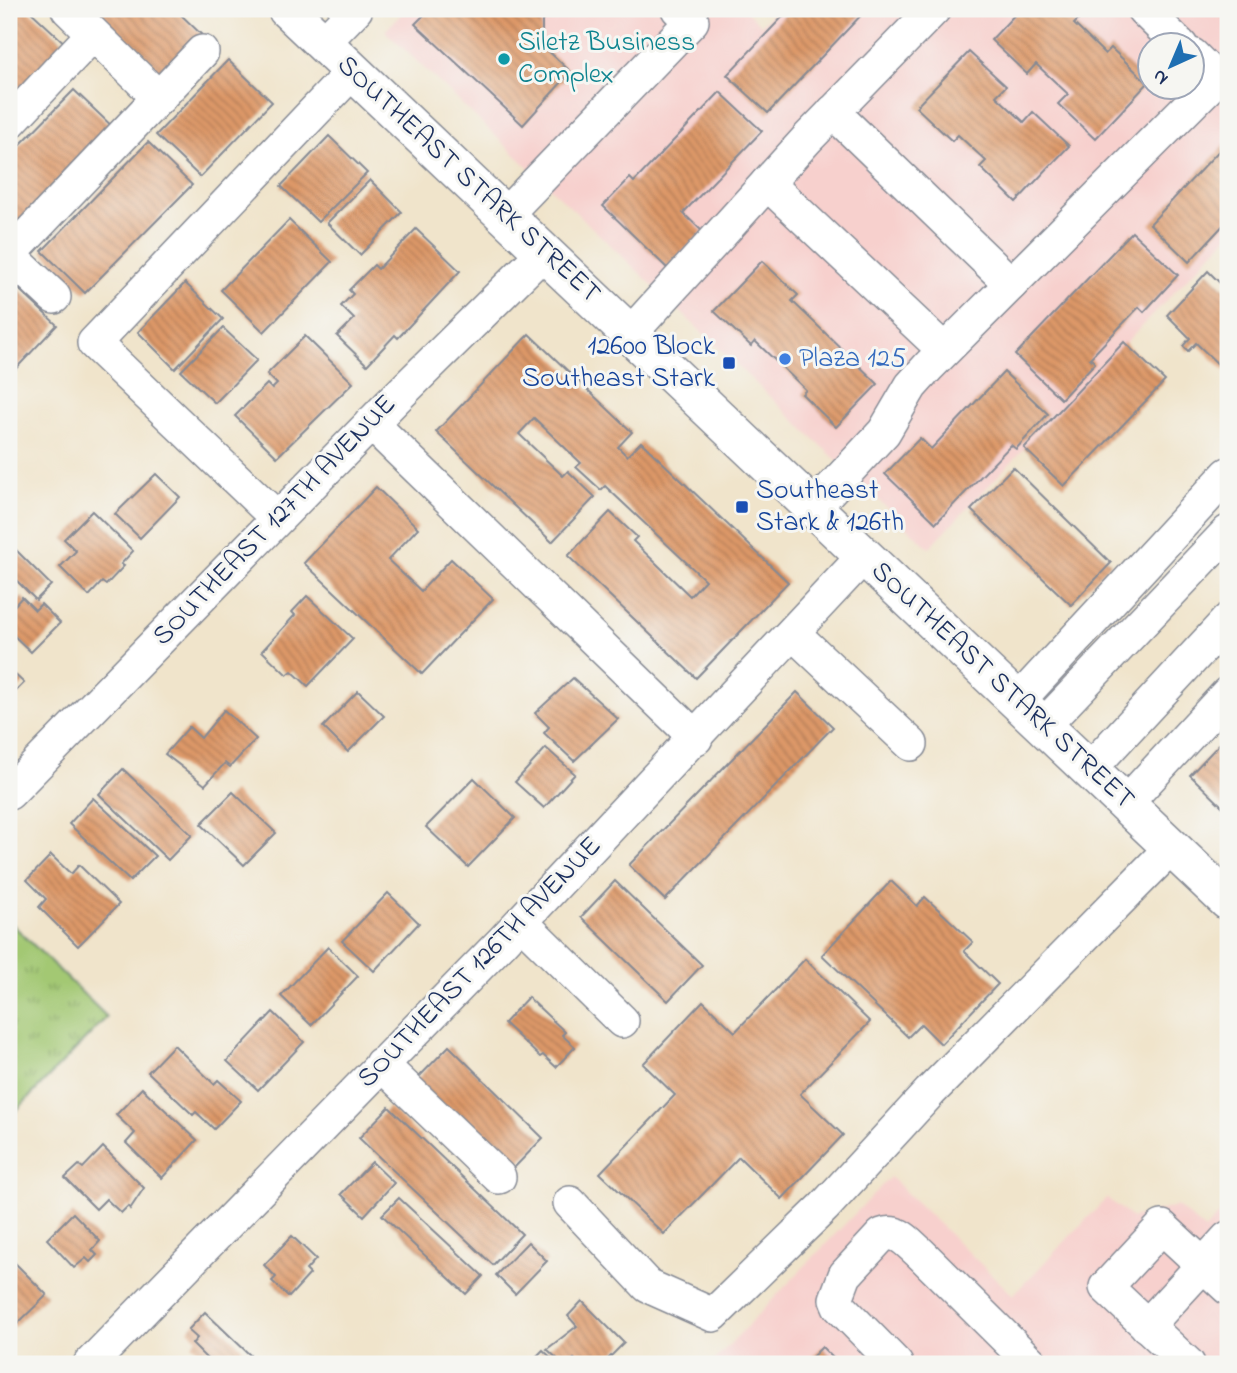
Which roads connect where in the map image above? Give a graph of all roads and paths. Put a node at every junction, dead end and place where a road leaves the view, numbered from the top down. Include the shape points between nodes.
1 (68, 9) edge
2 (287, 9) edge
3 (356, 9) edge
4 (678, 9) edge
5 (934, 9) edge
6 (1143, 9) edge
7 (1167, 32) edge
8 (93, 34) junction
9 (323, 43) junction
10 (202, 52) dead end
11 (1206, 63) edge
12 (352, 71) junction
13 (1222, 73) edge
14 (159, 98) junction
15 (833, 112) junction
16 (9, 123) edge
17 (767, 183) junction
18 (506, 214) junction
19 (544, 252) junction
20 (9, 255) edge
21 (1011, 284) junction
22 (54, 298) dead end
23 (631, 334) junction
24 (944, 350) junction
25 (371, 423) junction
26 (1228, 474) edge
27 (813, 508) junction
28 (277, 518) junction
29 (1228, 532) edge
30 (864, 556) junction
31 (1228, 620) edge
32 (793, 633) junction
33 (1228, 693) edge
34 (1031, 713) junction
35 (696, 738) junction
36 (911, 744) dead end
37 (1090, 769) junction
38 (9, 793) edge
39 (1126, 803) junction
40 (1172, 847) junction
41 (1226, 893) edge
42 (521, 922) junction
43 (622, 1021) dead end
44 (381, 1064) junction
45 (499, 1177) dead end
46 (570, 1203) dead end
47 (1228, 1238) edge
48 (1203, 1265) junction
49 (1228, 1288) edge
50 (1147, 1326) junction
51 (90, 1364) edge
52 (896, 1364) edge
53 (1032, 1364) edge
54 (1188, 1364) edge

1 - 8 street
2 - 9 main road, SOUTHEAST STARK STREET
3 - 9 street
4 - 18 street via 692,22
5 - 15 street
6 - 7 street
8 - 14 street
8 - 16 street
9 - 12 main road, SOUTHEAST STARK STREET
10 - 14 street
11 - 13 street
12 - 18 main road, SOUTHEAST STARK STREET
12 - 28 street via 94,343
13 - 21 street
14 - 20 street
15 - 17 street
15 - 21 street
17 - 23 street
17 - 24 street
18 - 19 main road, SOUTHEAST STARK STREET
19 - 23 main road, SOUTHEAST STARK STREET
19 - 25 street, SOUTHEAST 127TH AVENUE
20 - 22 street
21 - 24 street
23 - 27 main road, SOUTHEAST STARK STREET
24 - 27 street via 912,386 884,432
25 - 28 street, SOUTHEAST 127TH AVENUE
25 - 35 street
26 - 34 street
27 - 30 main road, SOUTHEAST STARK STREET
28 - 38 street, SOUTHEAST 127TH AVENUE
29 - 34 street
30 - 32 street, SOUTHEAST 126TH AVENUE
30 - 34 main road, SOUTHEAST STARK STREET
31 - 37 street
32 - 35 street, SOUTHEAST 126TH AVENUE
32 - 36 street
33 - 39 street
34 - 37 main road, SOUTHEAST STARK STREET
35 - 42 street, SOUTHEAST 126TH AVENUE
37 - 39 main road, SOUTHEAST STARK STREET
39 - 40 main road, SOUTHEAST STARK STREET
40 - 41 main road, SOUTHEAST STARK STREET
40 - 46 street via 930,1092 824,1207 713,1315 648,1286
42 - 43 street
42 - 44 street, SOUTHEAST 126TH AVENUE
44 - 45 street
44 - 51 street, SOUTHEAST 126TH AVENUE
47 - 48 street
48 - 49 street
48 - 50 street
48 - 50 street via 1163,1227 1106,1287
50 - 54 street
52 - 53 street via 836,1299 845,1275 890,1232 920,1253

